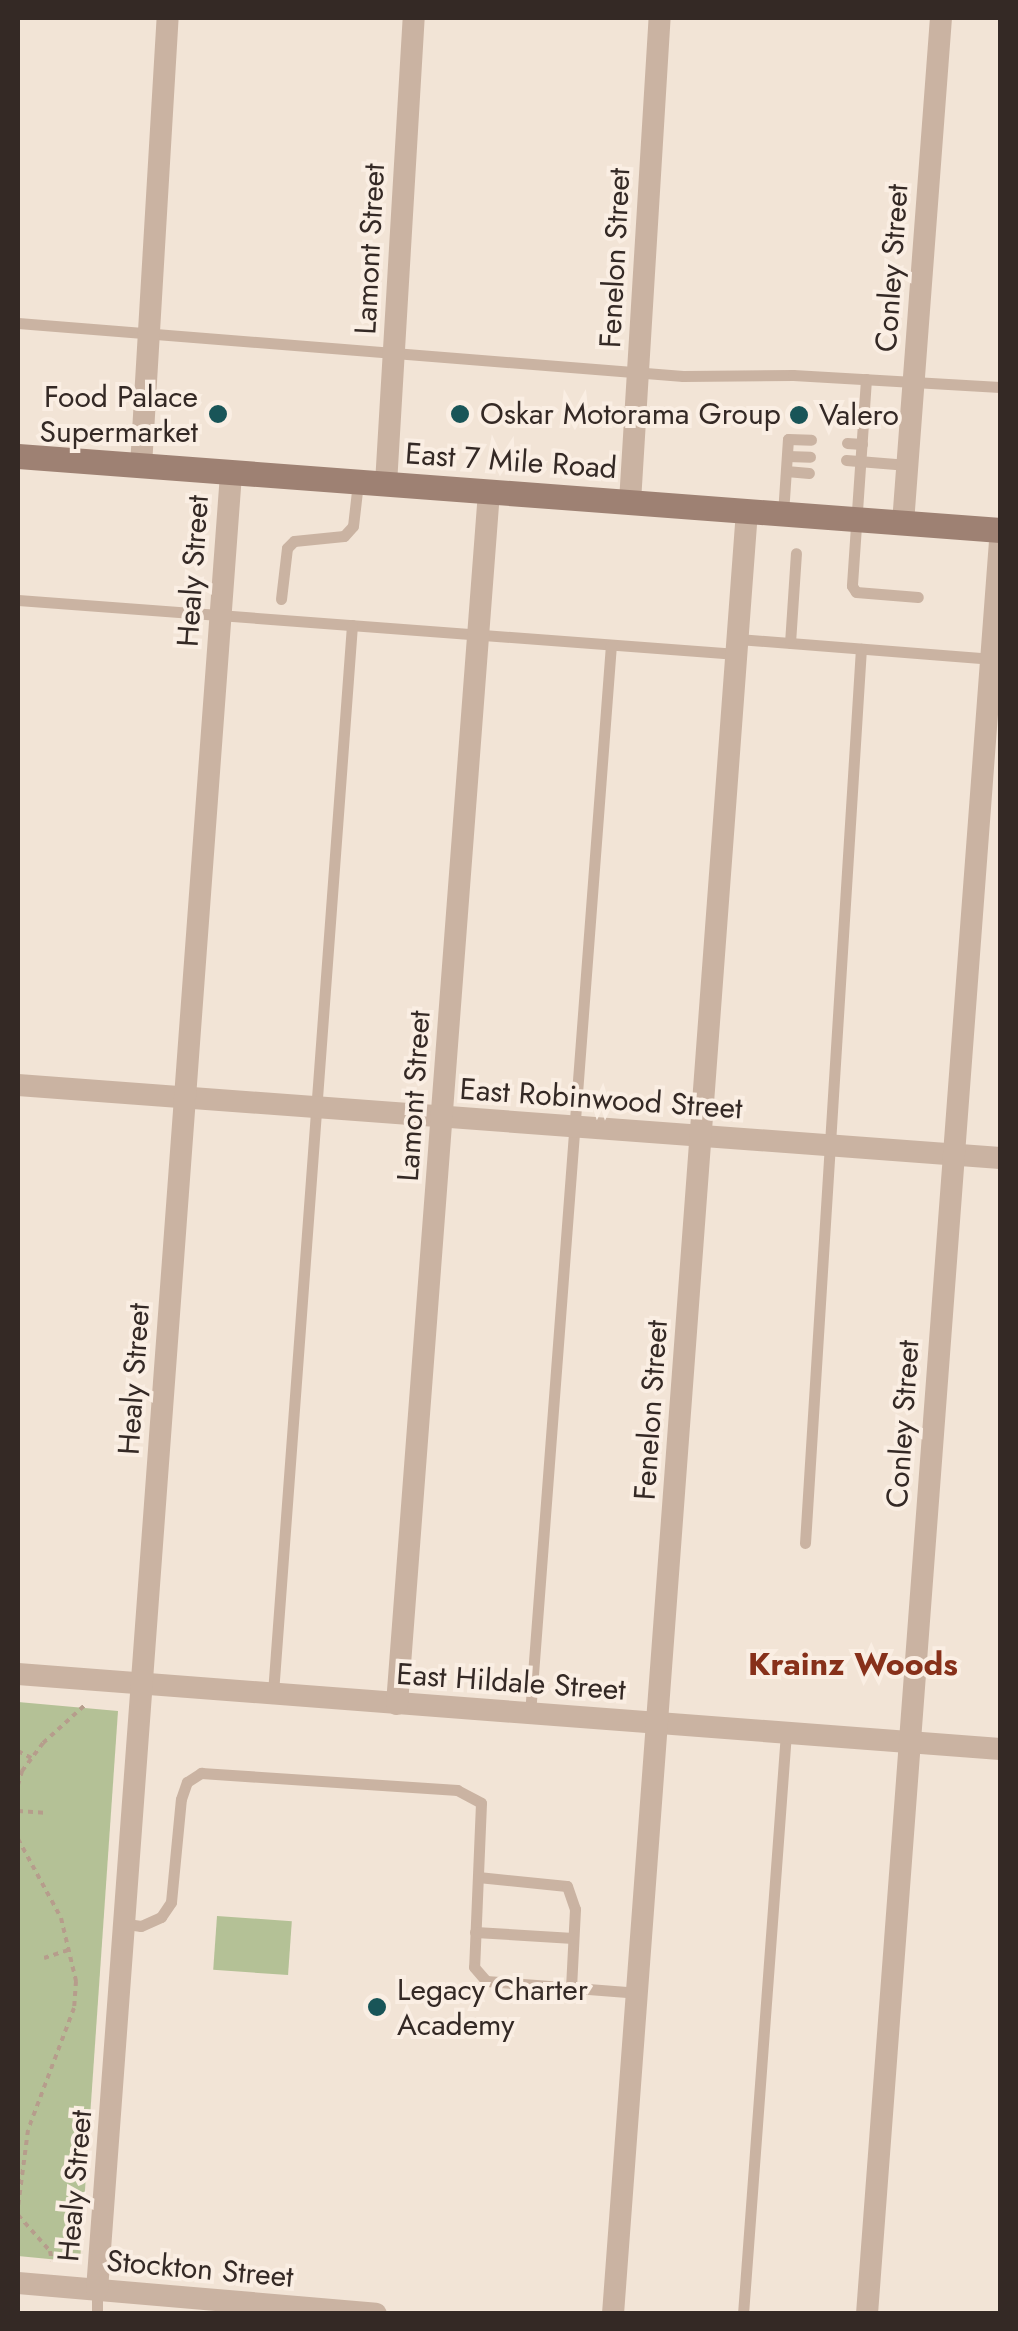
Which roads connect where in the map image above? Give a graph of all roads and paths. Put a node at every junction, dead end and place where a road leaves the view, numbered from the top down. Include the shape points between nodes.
1 (168, 18) edge
2 (414, 18) edge
3 (660, 18) edge
4 (941, 18) edge
5 (18, 324) edge
6 (149, 334) junction
7 (394, 352) junction
8 (638, 369) junction
9 (866, 379) junction
10 (914, 381) junction
11 (1000, 388) edge
12 (811, 440) dead end
13 (846, 443) dead end
14 (862, 444) junction
15 (18, 456) edge
16 (787, 456) junction
17 (810, 458) dead end
18 (846, 460) dead end
19 (860, 461) junction
20 (908, 465) junction
21 (141, 466) junction
22 (231, 472) junction
23 (786, 472) junction
24 (810, 473) dead end
25 (845, 475) dead end
26 (860, 476) junction
27 (358, 482) junction
28 (386, 484) junction
29 (490, 492) junction
30 (630, 502) junction
31 (748, 511) junction
32 (782, 514) junction
33 (856, 519) junction
34 (903, 522) junction
35 (1000, 530) edge
36 (1000, 539) edge
37 (796, 553) dead end
38 (918, 596) dead end
39 (281, 599) dead end
40 (18, 600) edge
41 (220, 614) junction
42 (352, 625) junction
43 (479, 635) junction
44 (611, 644) junction
45 (790, 644) junction
46 (738, 647) junction
47 (861, 649) junction
48 (996, 659) edge
49 (18, 1085) edge
50 (183, 1097) junction
51 (316, 1108) junction
52 (442, 1117) junction
53 (574, 1127) junction
54 (701, 1136) junction
55 (832, 1146) junction
56 (954, 1154) junction
57 (1000, 1158) edge
58 (804, 1543) dead end
59 (18, 1674) edge
60 (144, 1682) junction
61 (273, 1693) junction
62 (86, 1704) dead end
63 (397, 1704) junction
64 (530, 1714) junction
65 (658, 1723) junction
66 (786, 1733) junction
67 (909, 1742) junction
68 (1000, 1749) edge
69 (18, 1751) edge
70 (31, 1758) junction
71 (18, 1785) edge
72 (18, 1811) edge
73 (44, 1814) dead end
74 (18, 1839) edge
75 (18, 1856) edge
76 (29, 1861) junction
77 (478, 1876) junction
78 (126, 1924) junction
79 (475, 1932) junction
80 (573, 1938) junction
81 (69, 1950) junction
82 (44, 1958) dead end
83 (571, 1988) junction
84 (637, 1993) junction
85 (18, 2207) edge
86 (18, 2215) edge
87 (52, 2262) dead end
88 (18, 2284) edge
89 (97, 2302) edge
90 (376, 2314) edge
91 (613, 2314) edge
92 (742, 2314) edge
93 (867, 2314) edge

1 - 6 street
2 - 7 street, Lamont Street
3 - 8 street, Fenelon Street
4 - 10 street, Conley Street
5 - 6 lane
6 - 7 lane
6 - 21 street
7 - 8 lane
7 - 28 street, Lamont Street
8 - 9 lane via 722,378
8 - 30 street, Fenelon Street
9 - 10 lane
9 - 14 lane
10 - 11 lane
10 - 20 street, Conley Street
12 - 16 lane via 788,438
13 - 14 lane
14 - 19 lane
15 - 21 street, East 7 Mile Road
16 - 17 lane
16 - 23 lane
18 - 19 lane
19 - 20 lane
19 - 26 lane
20 - 34 street, Conley Street
21 - 22 street, East 7 Mile Road
22 - 27 street, East 7 Mile Road
22 - 41 street, Healy Street
23 - 24 lane
23 - 32 lane
25 - 26 lane
26 - 33 lane
27 - 28 street, East 7 Mile Road
27 - 39 lane via 353,526 344,536 287,548
28 - 29 street, East 7 Mile Road
29 - 30 street, East 7 Mile Road
29 - 43 street, Lamont Street
30 - 31 street, East 7 Mile Road
31 - 32 street, East 7 Mile Road
31 - 46 street, Fenelon Street
32 - 33 street, East 7 Mile Road
33 - 34 street, East 7 Mile Road
33 - 38 lane via 853,590
34 - 35 street, East 7 Mile Road
36 - 48 street, Conley Street
37 - 45 lane
40 - 41 lane
41 - 42 lane
41 - 50 street, Healy Street
42 - 43 lane
42 - 51 lane
43 - 44 lane
43 - 52 street, Lamont Street
44 - 46 lane
44 - 53 lane
45 - 46 lane
45 - 47 lane
46 - 54 street, Fenelon Street
47 - 48 lane
47 - 55 lane
48 - 56 street, Conley Street
49 - 50 street, East Robinwood Street
50 - 51 street, East Robinwood Street
50 - 60 street, Healy Street
51 - 52 street, East Robinwood Street
51 - 61 lane
52 - 53 street, East Robinwood Street
52 - 63 street, Lamont Street
53 - 54 street, East Robinwood Street
53 - 64 lane
54 - 55 street, East Robinwood Street
54 - 65 street, Fenelon Street
55 - 56 street, East Robinwood Street
55 - 58 lane
56 - 57 street, East Robinwood Street
56 - 67 street, Conley Street
59 - 60 street, East Hildale Street
60 - 61 street, East Hildale Street
60 - 78 street, Healy Street
61 - 63 street, East Hildale Street
62 - 70 path
63 - 64 street, East Hildale Street
64 - 65 street, East Hildale Street
65 - 66 street, East Hildale Street
65 - 84 street, Fenelon Street
66 - 67 street, East Hildale Street
66 - 92 lane
67 - 68 street, East Hildale Street
67 - 93 street, Conley Street
69 - 70 path
70 - 71 path
72 - 73 path
74 - 76 path
75 - 76 path
76 - 81 path via 61,1918
77 - 78 lane via 481,1803 457,1790 201,1773 187,1782 181,1799 172,1902 161,1917
77 - 79 lane
77 - 80 lane via 567,1886 574,1896
78 - 89 street, Healy Street
79 - 80 lane
79 - 83 lane via 474,1967 486,1981
80 - 83 lane
81 - 82 path
81 - 85 path via 74,2008 28,2130
83 - 84 lane
84 - 91 street, Fenelon Street
86 - 87 path
88 - 89 street, Stockton Street
89 - 90 street, Stockton Street

